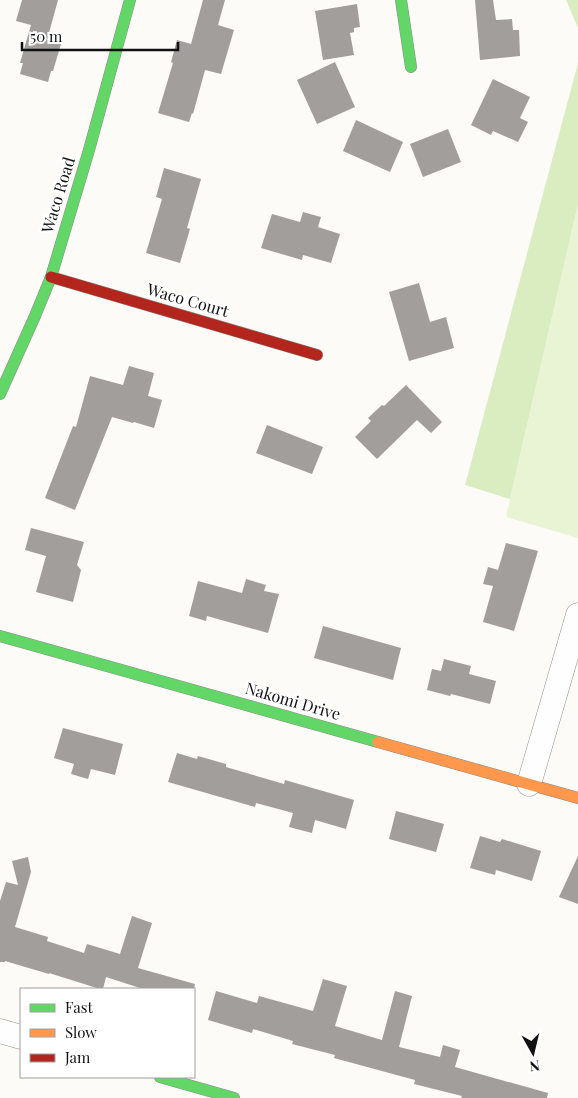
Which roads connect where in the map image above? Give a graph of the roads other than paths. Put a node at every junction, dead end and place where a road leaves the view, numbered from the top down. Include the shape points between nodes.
1 (130, 0) edge
2 (401, 0) edge
3 (411, 68) dead end
4 (51, 277) junction
5 (317, 355) dead end
6 (0, 394) edge
7 (578, 615) edge
8 (0, 636) edge
9 (529, 784) junction
10 (578, 798) edge
11 (0, 1031) edge
12 (20, 1037) edge
13 (164, 1078) edge
14 (234, 1098) edge

1 - 4 street, Waco Road
2 - 3 street
4 - 5 street, Waco Court
4 - 6 street, Waco Road
7 - 9 street
8 - 9 street, Nakomi Drive
9 - 10 street, Nakomi Drive
11 - 12 street
13 - 14 street

